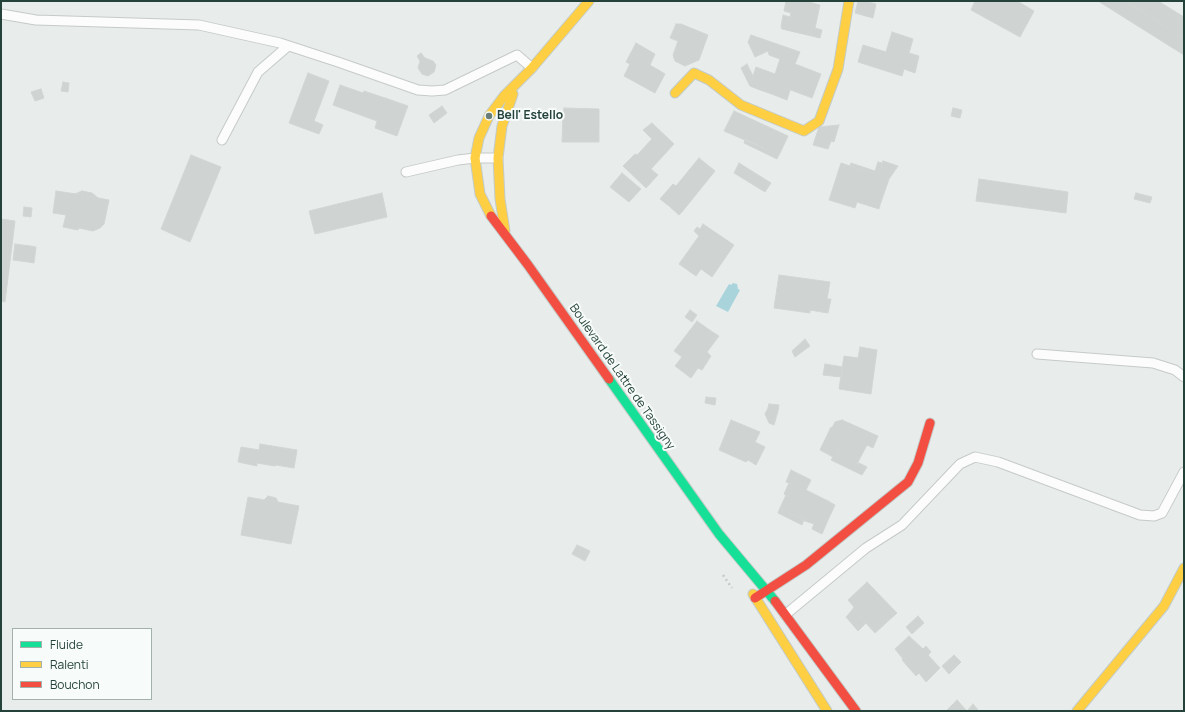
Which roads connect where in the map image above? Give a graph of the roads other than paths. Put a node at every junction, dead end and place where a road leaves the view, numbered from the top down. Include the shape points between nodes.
1 (589, 1) edge
2 (849, 1) edge
3 (1, 14) edge
4 (288, 46) junction
5 (532, 68) junction
6 (516, 85) junction
7 (675, 93) dead end
8 (222, 140) dead end
9 (475, 158) junction
10 (498, 158) junction
11 (406, 172) dead end
12 (505, 234) junction
13 (1037, 354) dead end
14 (1184, 377) edge
15 (930, 423) dead end
16 (1184, 472) edge
17 (719, 534) junction
18 (1184, 568) edge
19 (767, 591) junction
20 (755, 598) junction
21 (785, 615) junction
22 (827, 711) edge
23 (856, 711) edge
24 (1077, 711) edge

1 - 5 street, Boulevard de Lattre de Tassigny
2 - 7 street via 838,69 819,122 804,131 741,105 709,80 694,73
3 - 4 lane via 36,20 199,25
4 - 5 lane via 418,90 445,90 517,55
4 - 8 lane via 258,72
5 - 6 street, Boulevard de Lattre de Tassigny
6 - 9 street, Boulevard de Lattre de Tassigny via 489,116 479,138
6 - 10 street, Boulevard de Lattre de Tassigny via 502,126
9 - 10 lane
9 - 11 lane
9 - 12 street, Boulevard de Lattre de Tassigny via 480,194 490,215
10 - 12 street, Boulevard de Lattre de Tassigny
12 - 17 street, Boulevard de Lattre de Tassigny
13 - 14 lane via 1153,363 1176,370
15 - 19 street via 918,463 908,482 806,565
16 - 21 lane via 1162,512 1154,516 1140,515 998,462 975,457 960,464 902,525 866,548
17 - 19 street, Boulevard de Lattre de Tassigny
17 - 20 street, Boulevard de Lattre de Tassigny
18 - 24 street via 1164,606
19 - 20 street
19 - 21 street, Boulevard de Lattre de Tassigny
20 - 22 street, Boulevard de Lattre de Tassigny
21 - 23 street, Boulevard de Lattre de Tassigny

